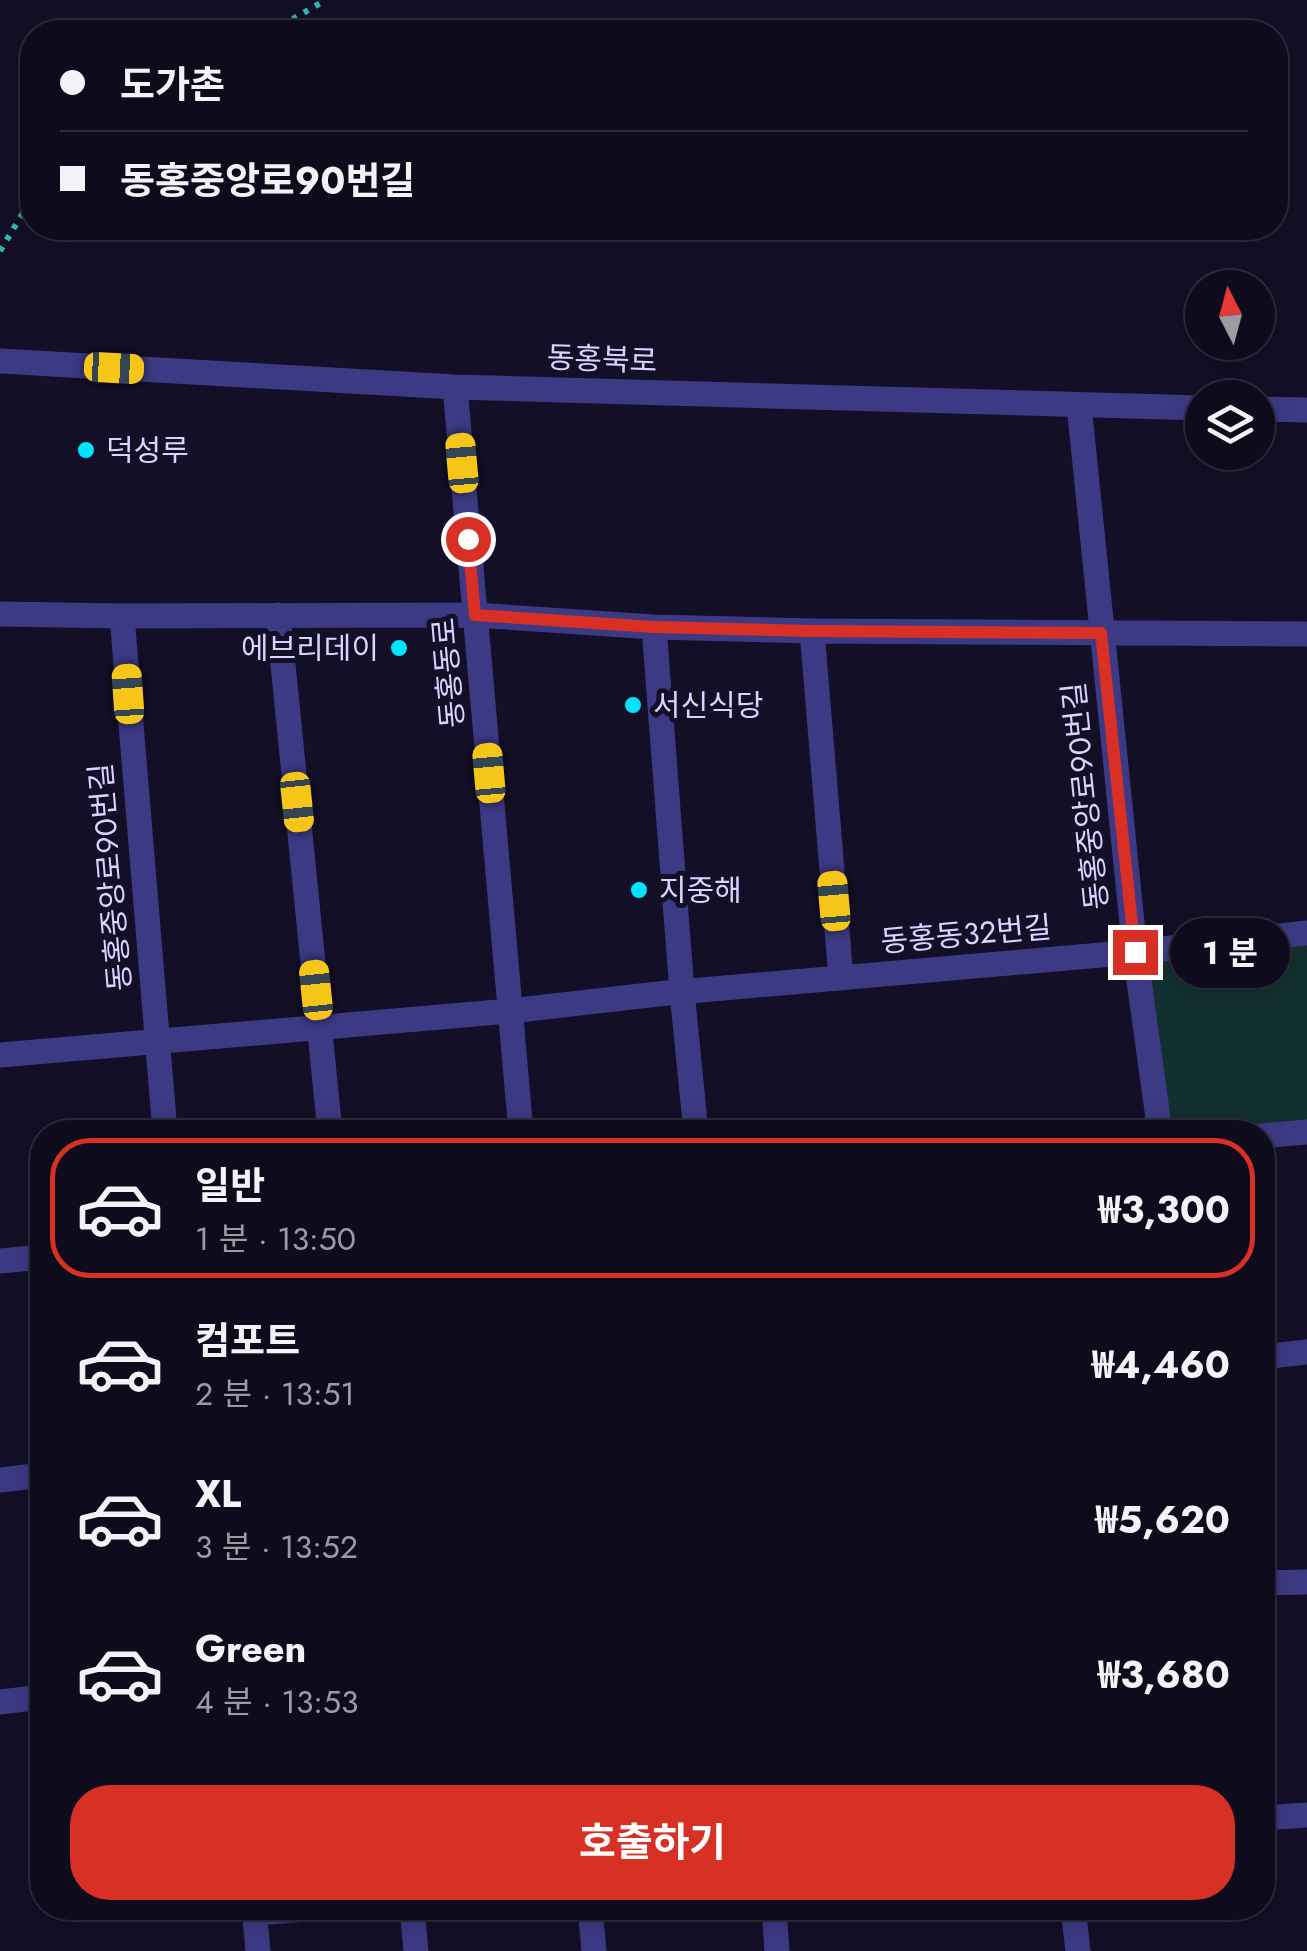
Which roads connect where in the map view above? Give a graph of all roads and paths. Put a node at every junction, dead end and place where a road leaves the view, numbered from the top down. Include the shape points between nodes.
1 (326, 0) edge
2 (291, 20) edge
3 (20, 218) edge
4 (0, 251) edge
5 (0, 361) edge
6 (455, 387) junction
7 (1078, 405) junction
8 (1185, 408) edge
9 (1275, 409) edge
10 (1307, 410) edge
11 (0, 614) edge
12 (278, 615) junction
13 (475, 615) junction
14 (122, 616) junction
15 (654, 627) junction
16 (812, 631) junction
17 (1101, 633) junction
18 (1307, 634) edge
19 (1307, 933) edge
20 (1135, 952) junction
21 (840, 978) junction
22 (682, 992) junction
23 (510, 1010) junction
24 (320, 1028) junction
25 (156, 1042) junction
26 (0, 1055) edge
27 (164, 1120) edge
28 (329, 1120) edge
29 (520, 1120) edge
30 (695, 1120) edge
31 (1158, 1120) edge
32 (1307, 1132) edge
33 (1275, 1135) edge
34 (30, 1258) edge
35 (0, 1261) edge
36 (1307, 1352) edge
37 (1275, 1356) edge
38 (30, 1476) edge
39 (0, 1480) edge
40 (1307, 1582) edge
41 (1275, 1583) edge
42 (30, 1699) edge
43 (0, 1702) edge
44 (1307, 1815) edge
45 (1275, 1817) edge
46 (256, 1920) edge
47 (413, 1920) edge
48 (591, 1920) edge
49 (775, 1920) edge
50 (1074, 1920) edge
51 (258, 1951) edge
52 (416, 1951) edge
53 (594, 1951) edge
54 (778, 1951) edge
55 (1078, 1951) edge

1 - 2 path
3 - 4 path
5 - 6 street, 동홍북로
6 - 7 street, 동홍북로
6 - 13 street, 동홍동로
7 - 8 street, 동홍북로
7 - 17 street, 동홍중앙로90번길
9 - 10 street
11 - 14 street
12 - 13 street
12 - 14 street
12 - 24 street
13 - 15 street
13 - 23 street, 동홍동로
14 - 25 street, 동홍중앙로90번길
15 - 16 street
15 - 22 street
16 - 17 street
16 - 21 street
17 - 18 street
17 - 20 street, 동홍중앙로90번길
19 - 20 street, 동홍동32번길
20 - 21 street, 동홍동32번길
20 - 31 street, 동홍중앙로90번길
21 - 22 street, 동홍동32번길
22 - 23 street, 동홍동32번길
22 - 30 street
23 - 24 street, 동홍동32번길
23 - 29 street, 동홍동로
24 - 25 street, 동홍동32번길
24 - 28 street
25 - 26 street, 동홍동32번길
25 - 27 street, 동홍중앙로90번길
32 - 33 street
34 - 35 street
36 - 37 street
38 - 39 street
40 - 41 street
42 - 43 street
44 - 45 street
46 - 51 street
47 - 52 street
48 - 53 street
49 - 54 street
50 - 55 street

